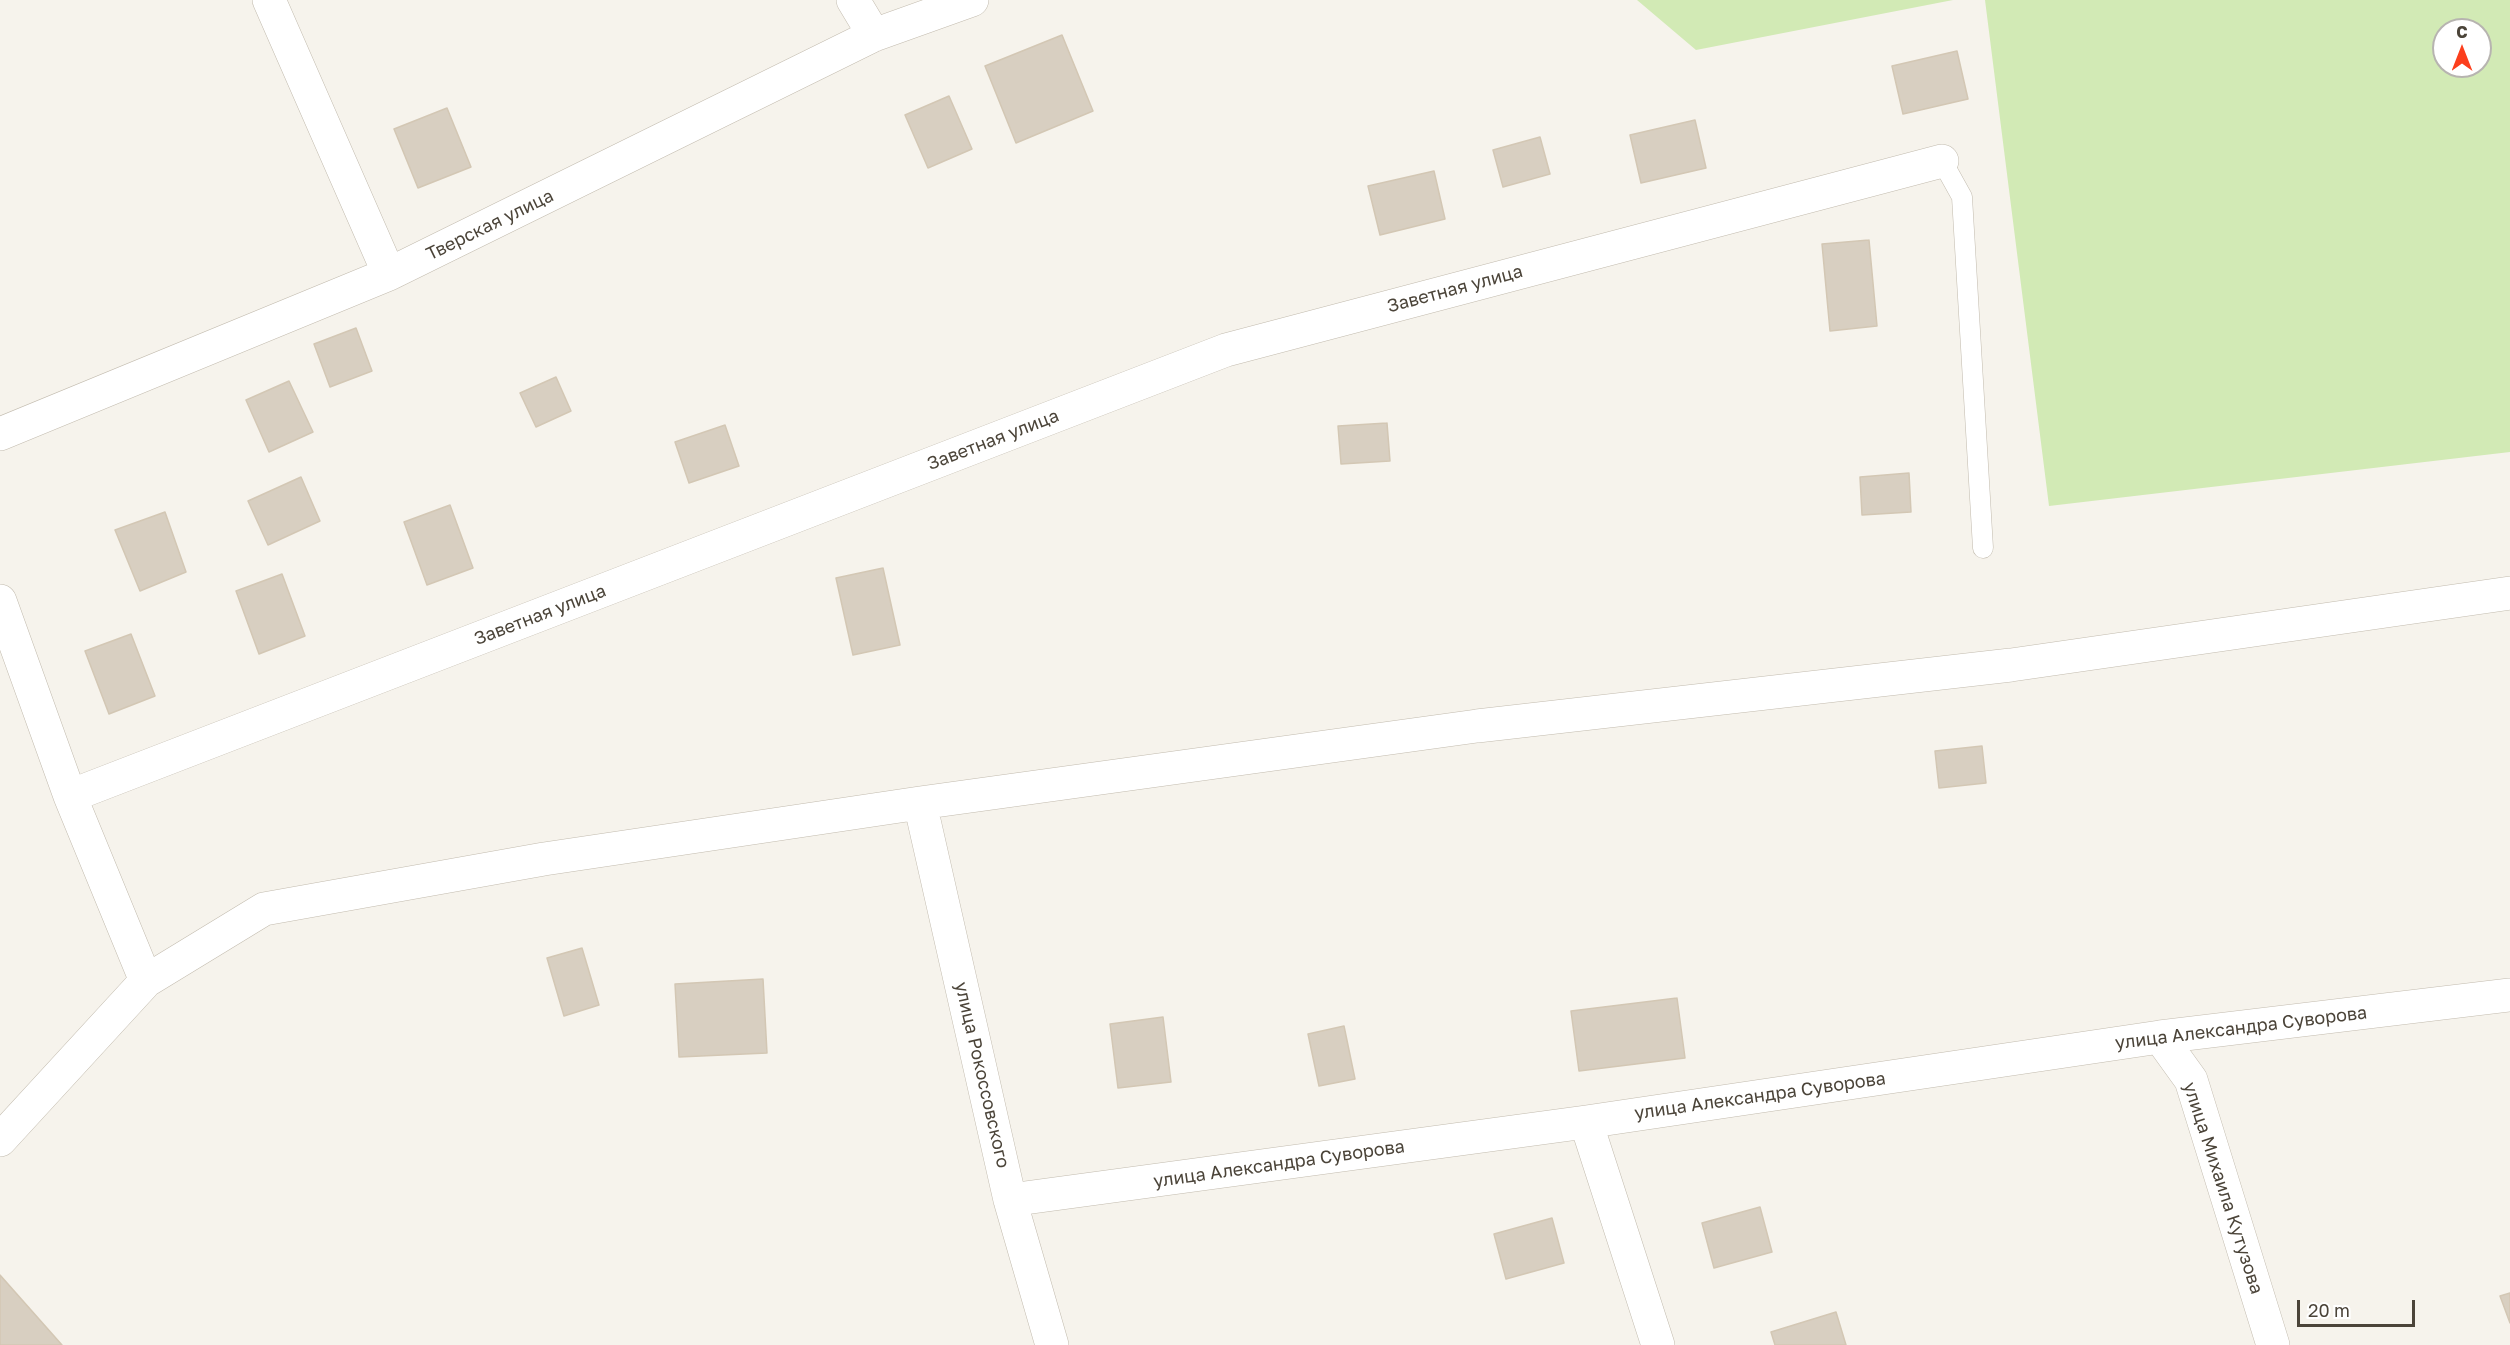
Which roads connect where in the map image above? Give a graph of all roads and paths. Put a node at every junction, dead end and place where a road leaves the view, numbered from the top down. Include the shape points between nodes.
1 (269, 0) edge
2 (853, 0) edge
3 (972, 0) edge
4 (874, 35) junction
5 (1942, 161) joint
6 (389, 274) junction
7 (0, 434) edge
8 (1983, 548) dead end
9 (2510, 594) edge
10 (0, 601) edge
11 (70, 796) junction
12 (920, 802) junction
13 (146, 981) junction
14 (2510, 995) edge
15 (2160, 1037) junction
16 (1586, 1122) junction
17 (0, 1140) edge
18 (1010, 1200) junction
19 (1052, 1345) edge
20 (1658, 1345) edge
21 (2272, 1345) edge

1 - 6 street
2 - 4 street
3 - 4 street, Тверская улица
4 - 6 street, Тверская улица
5 - 8 lane via 1962,197
5 - 11 street, Заветная улица via 1226,350
6 - 7 street, Тверская улица
9 - 12 street via 2011,665 1477,726
10 - 11 street
11 - 13 street
12 - 13 street via 544,859 264,909
12 - 18 street, улица Рокоссовского
13 - 17 street
14 - 15 street, улица Александра Суворова
15 - 16 street, улица Александра Суворова
15 - 21 street, улица Михаила Кутузова via 2191,1080
16 - 18 street, улица Александра Суворова
16 - 20 street
18 - 19 street, улица Рокоссовского

